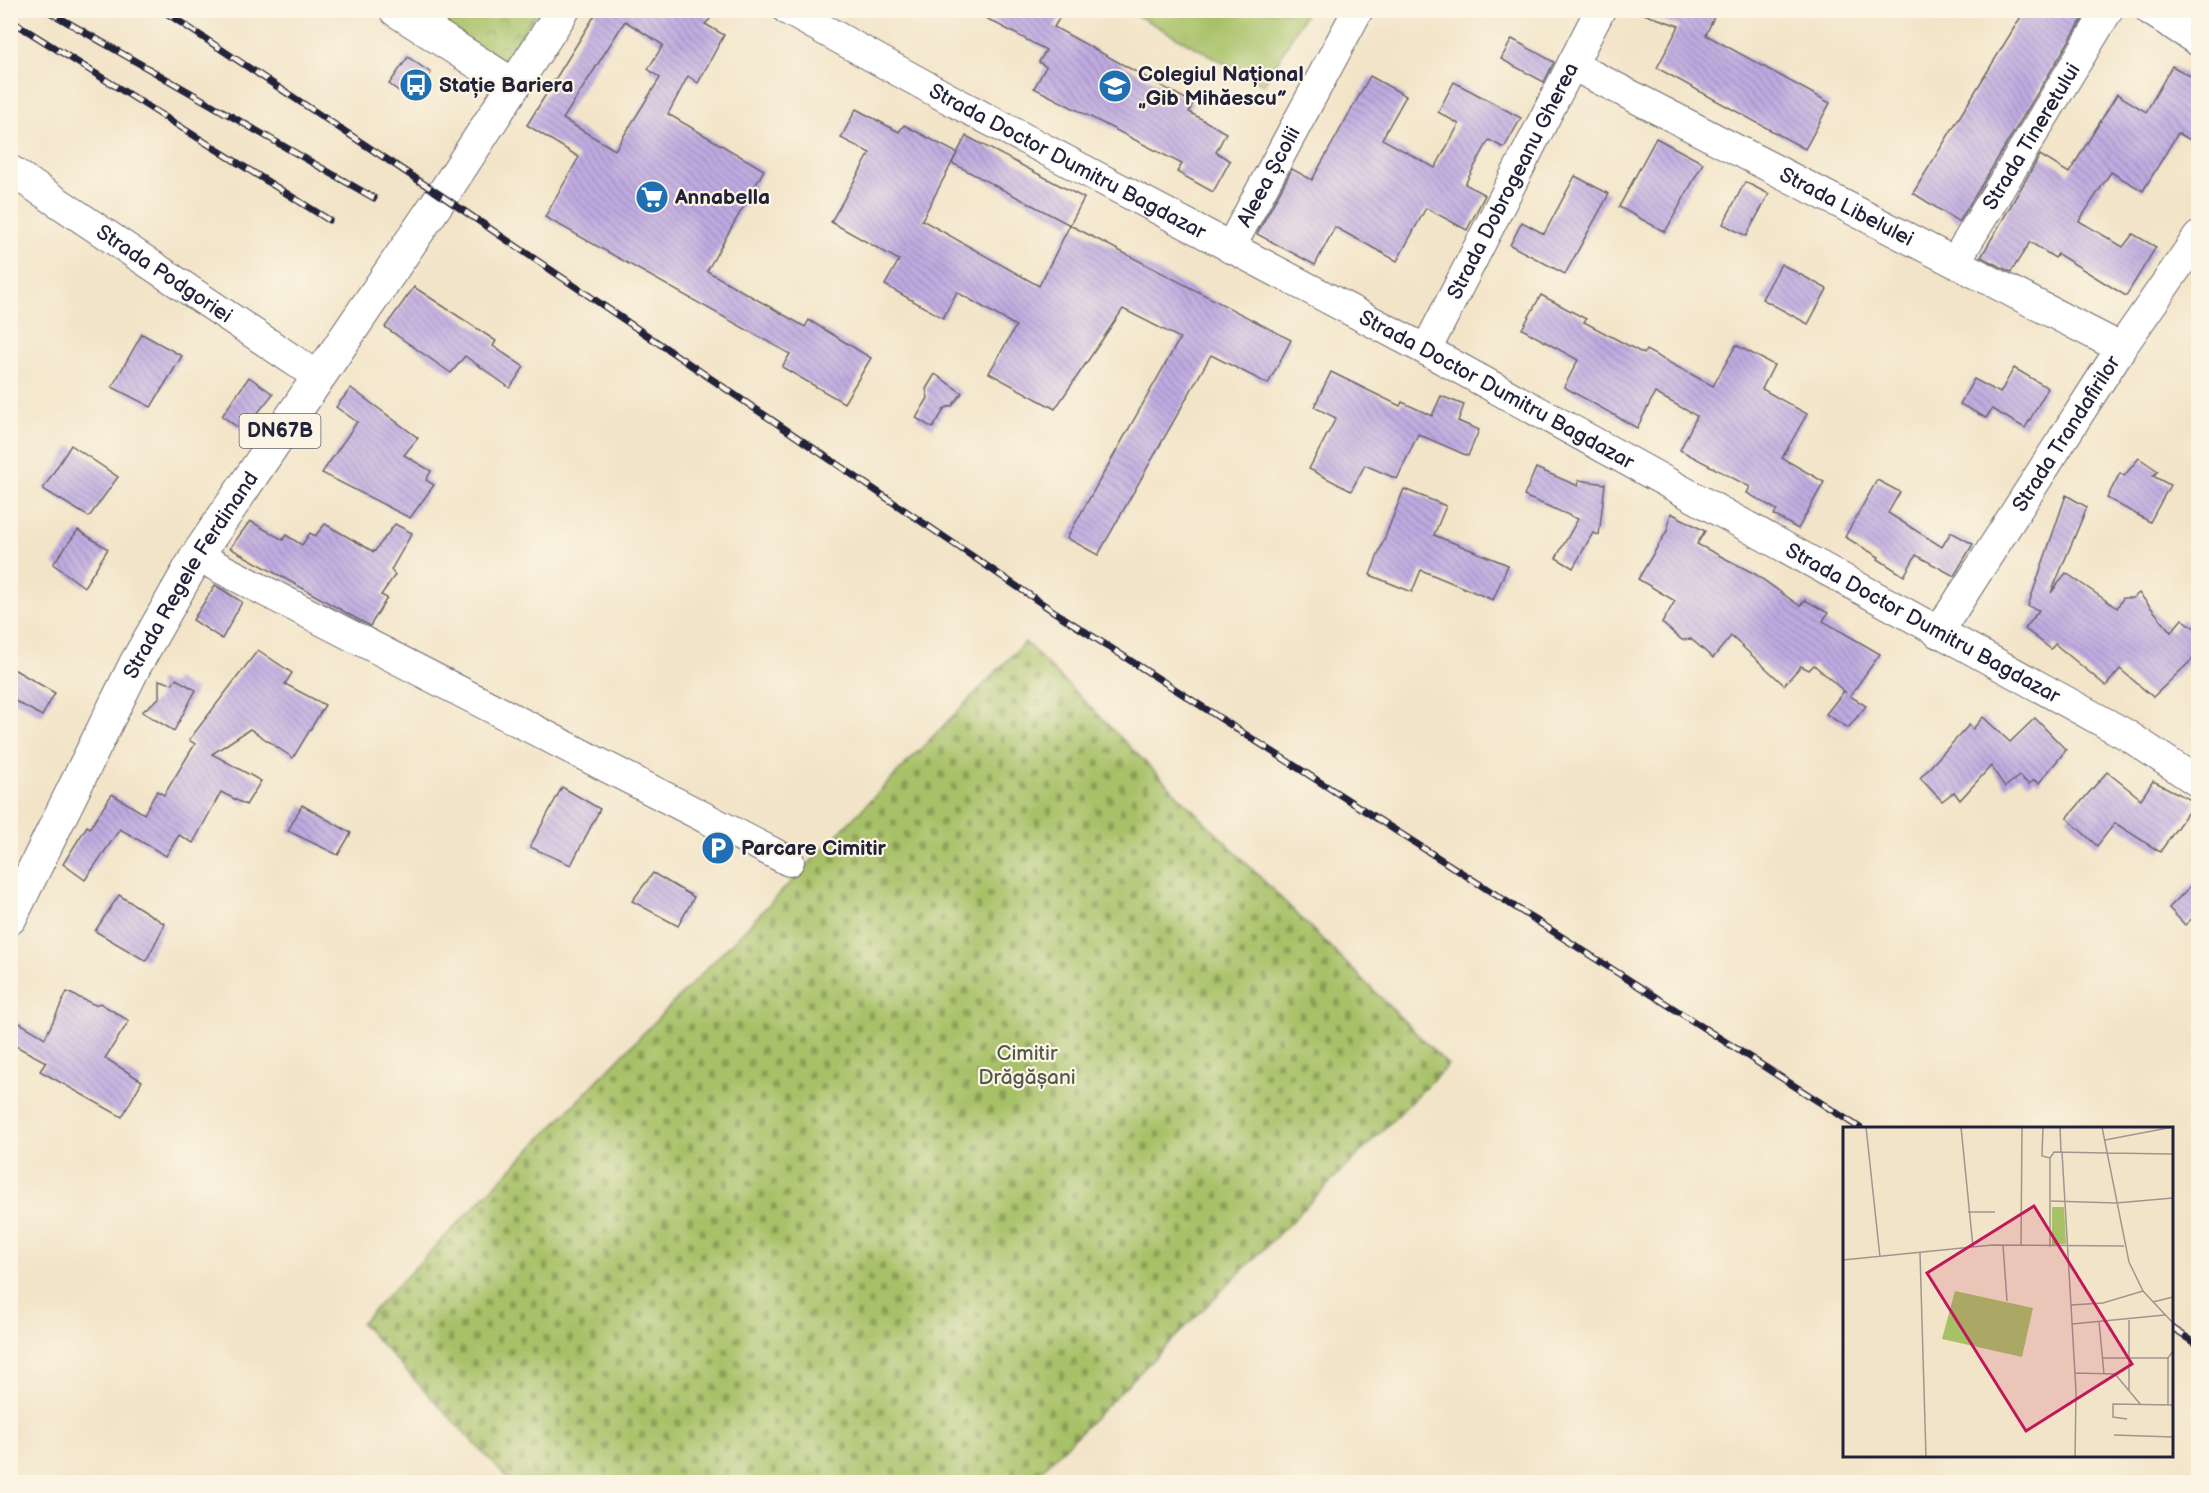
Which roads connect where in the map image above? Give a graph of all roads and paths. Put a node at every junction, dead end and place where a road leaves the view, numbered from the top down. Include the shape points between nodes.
1 (396, 10) edge
2 (563, 10) edge
3 (788, 10) edge
4 (1358, 10) edge
5 (1600, 10) edge
6 (2108, 10) edge
7 (2150, 10) edge
8 (2199, 41) edge
9 (1572, 65) junction
10 (513, 86) junction
11 (10, 170) edge
12 (2199, 237) edge
13 (1230, 248) junction
14 (1955, 262) junction
15 (2121, 348) junction
16 (1426, 350) junction
17 (317, 376) junction
18 (196, 556) junction
19 (1938, 633) junction
20 (2199, 782) edge
21 (789, 861) dead end
22 (22, 868) edge
23 (10, 918) edge

1 - 10 main road
2 - 10 main road, Strada Regele Ferdinand / DN67B
3 - 13 street, Strada Doctor Dumitru Bagdazar
4 - 13 street, Aleea Școlii
5 - 9 street, Strada Dobrogeanu Gherea
6 - 14 street, Strada Tineretului
7 - 8 street
9 - 14 street, Strada Libelulei
9 - 16 street, Strada Dobrogeanu Gherea
10 - 17 main road, Strada Regele Ferdinand / DN67B
11 - 17 street, Strada Podgoriei
12 - 15 street, Strada Trandafirilor
13 - 16 street, Strada Doctor Dumitru Bagdazar
14 - 15 street, Strada Libelulei
15 - 19 street, Strada Trandafirilor
16 - 19 street, Strada Doctor Dumitru Bagdazar
17 - 18 main road, Strada Regele Ferdinand / DN67B
18 - 21 street
18 - 22 main road, Strada Regele Ferdinand / DN67B
19 - 20 street, Strada Doctor Dumitru Bagdazar via 2127,735
22 - 23 main road, Strada Regele Ferdinand / DN67B

